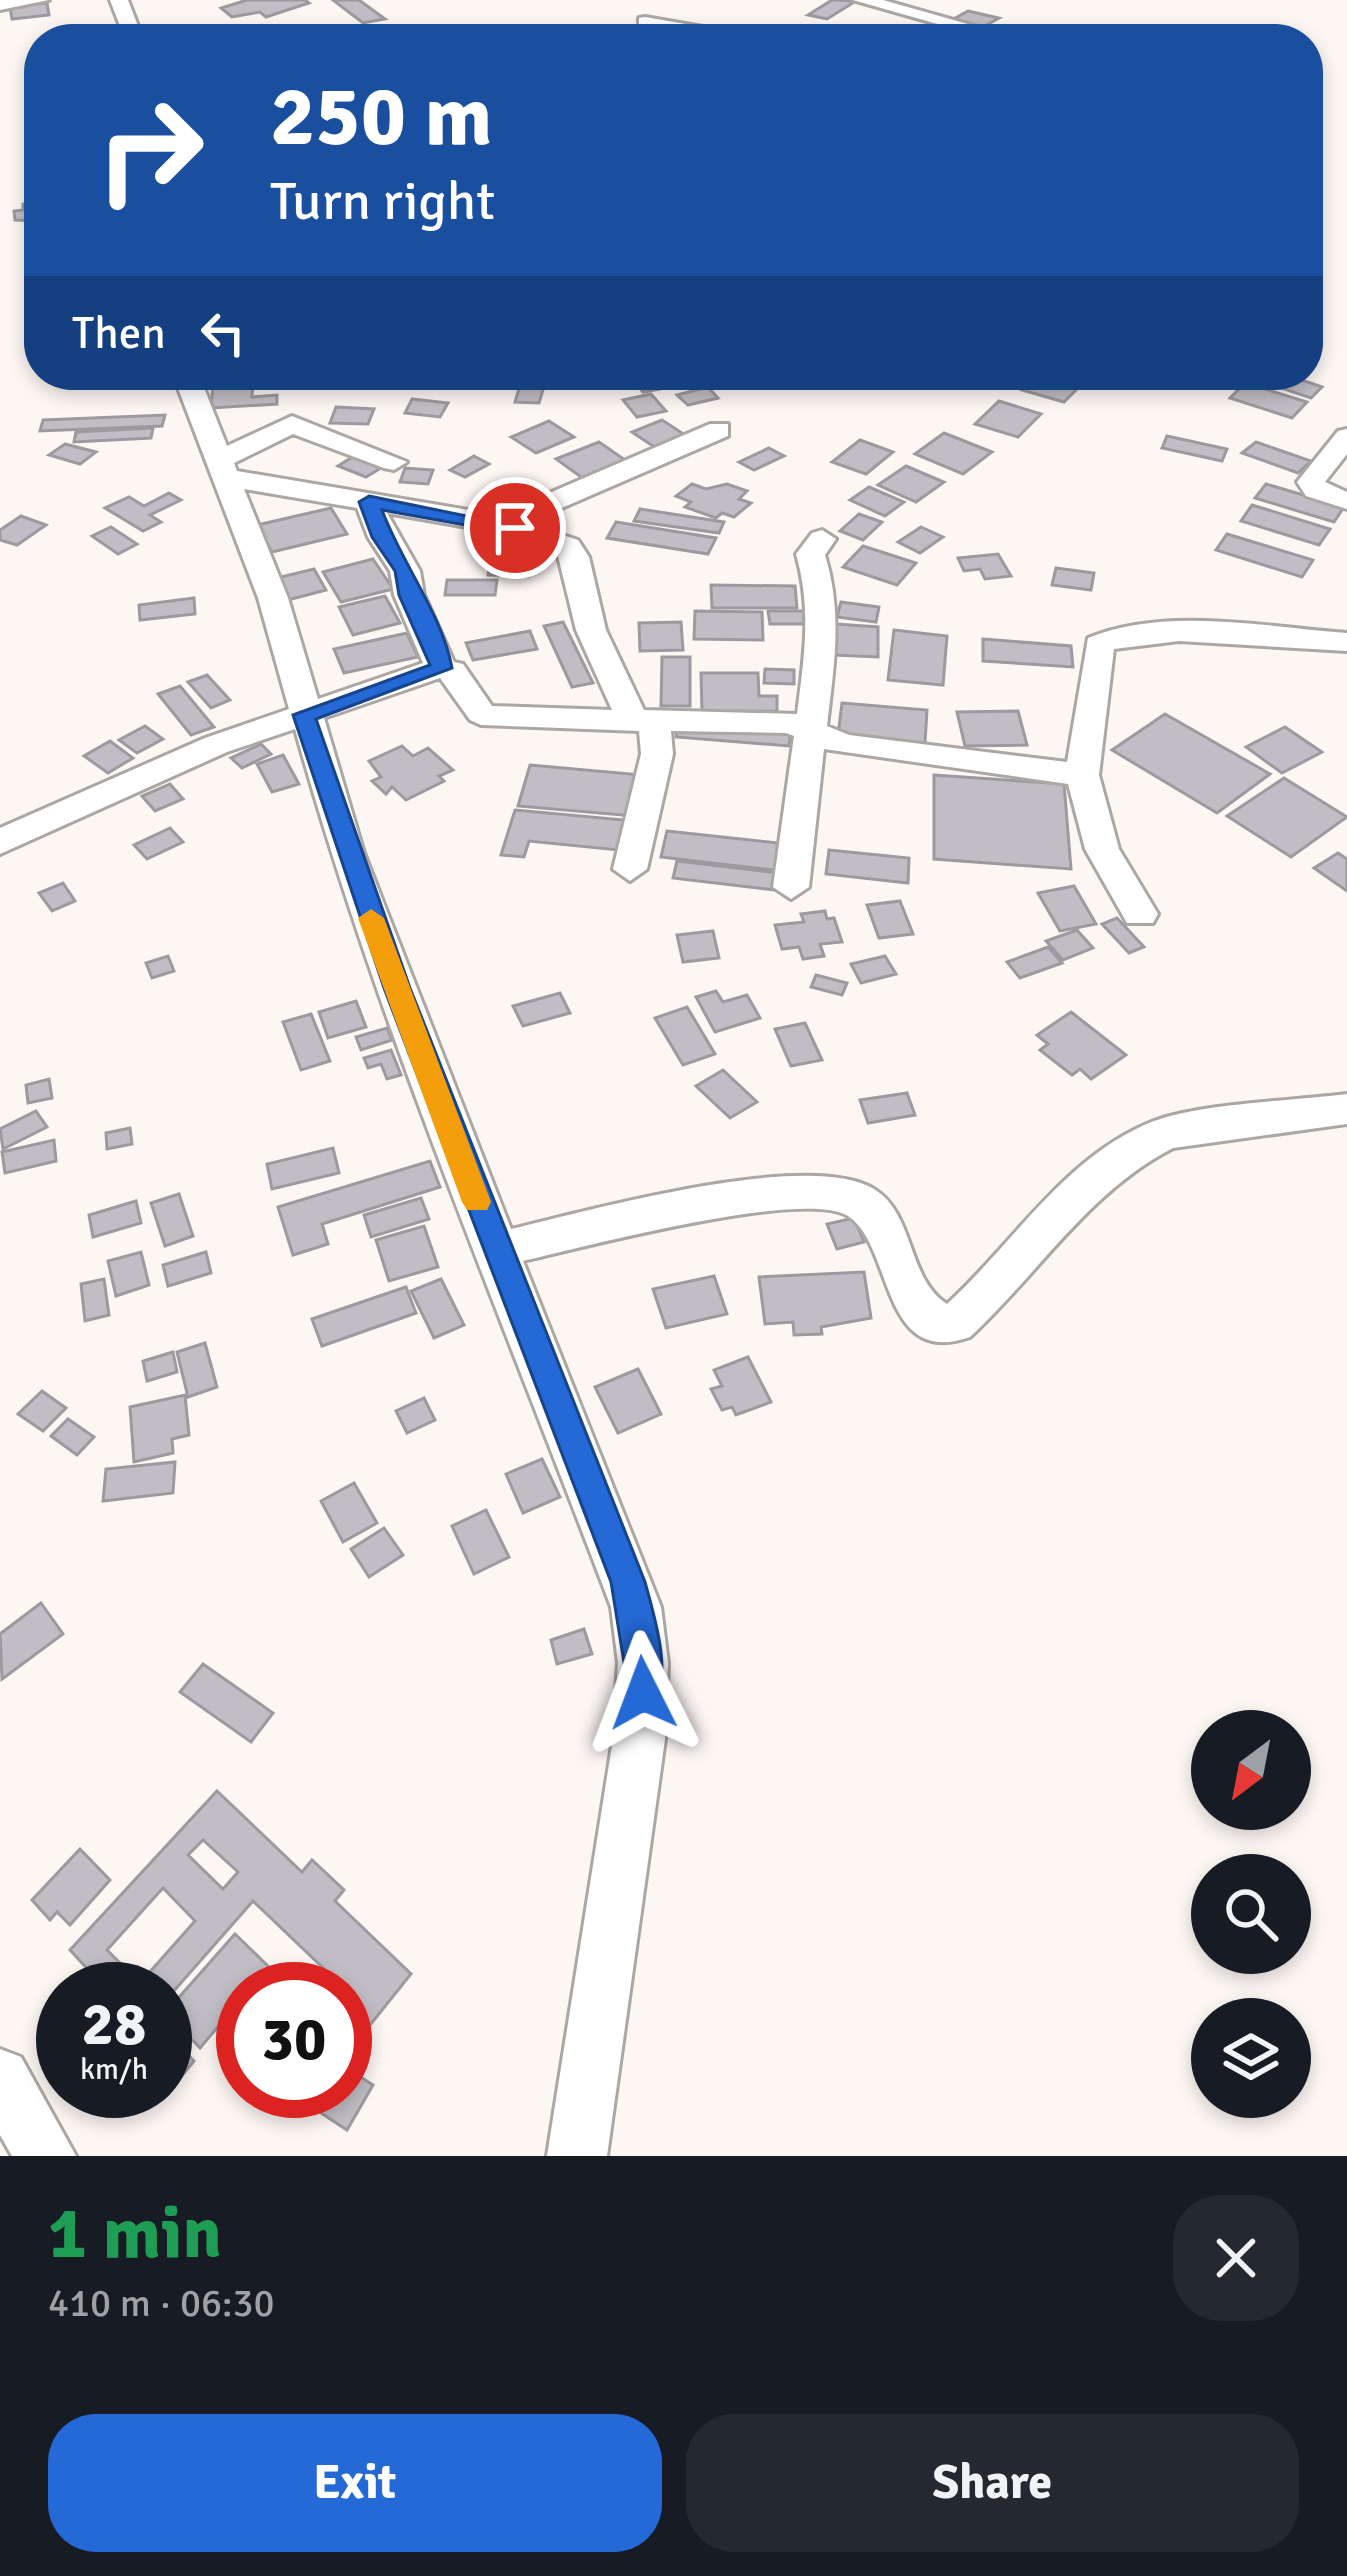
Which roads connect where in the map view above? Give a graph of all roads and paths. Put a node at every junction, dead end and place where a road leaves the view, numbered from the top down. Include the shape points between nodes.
1 (40, 0) edge
2 (862, 0) edge
3 (669, 2) edge
4 (0, 5) edge
5 (645, 22) junction
6 (642, 24) edge
7 (656, 24) edge
8 (954, 24) edge
9 (192, 390) edge
10 (719, 430) dead end
11 (1347, 436) edge
12 (394, 462) dead end
13 (224, 469) junction
14 (1347, 501) edge
15 (369, 502) junction
16 (501, 524) junction
17 (822, 539) dead end
18 (1347, 643) edge
19 (441, 668) junction
20 (304, 715) junction
21 (643, 719) junction
22 (811, 733) junction
23 (1082, 775) junction
24 (0, 842) edge
25 (630, 869) dead end
26 (791, 887) dead end
27 (1140, 914) dead end
28 (1347, 1108) edge
29 (495, 1250) junction
30 (0, 2078) edge
31 (46, 2156) edge
32 (577, 2156) edge

1 - 4 street
2 - 8 street
3 - 5 street
5 - 6 street
5 - 7 street
9 - 13 street
10 - 16 street
11 - 14 street via 1311,482
12 - 13 street via 292,424
13 - 15 street
13 - 20 street via 273,598
15 - 16 street
15 - 19 street
16 - 21 street via 572,550 591,630
17 - 22 street via 810,554 823,631
18 - 23 street via 1168,632 1107,638 1095,654
19 - 20 street
19 - 21 street via 489,717
20 - 24 street via 216,745
20 - 29 street
21 - 22 street via 791,723
21 - 25 street via 657,754
22 - 23 street via 843,745
22 - 26 street
23 - 27 street via 1102,849
28 - 29 street via 1166,1133 1140,1144 1095,1179 955,1324 936,1321 913,1299 875,1215 841,1193 689,1206
29 - 32 street via 600,1504 640,1631 639,1739
30 - 31 street

